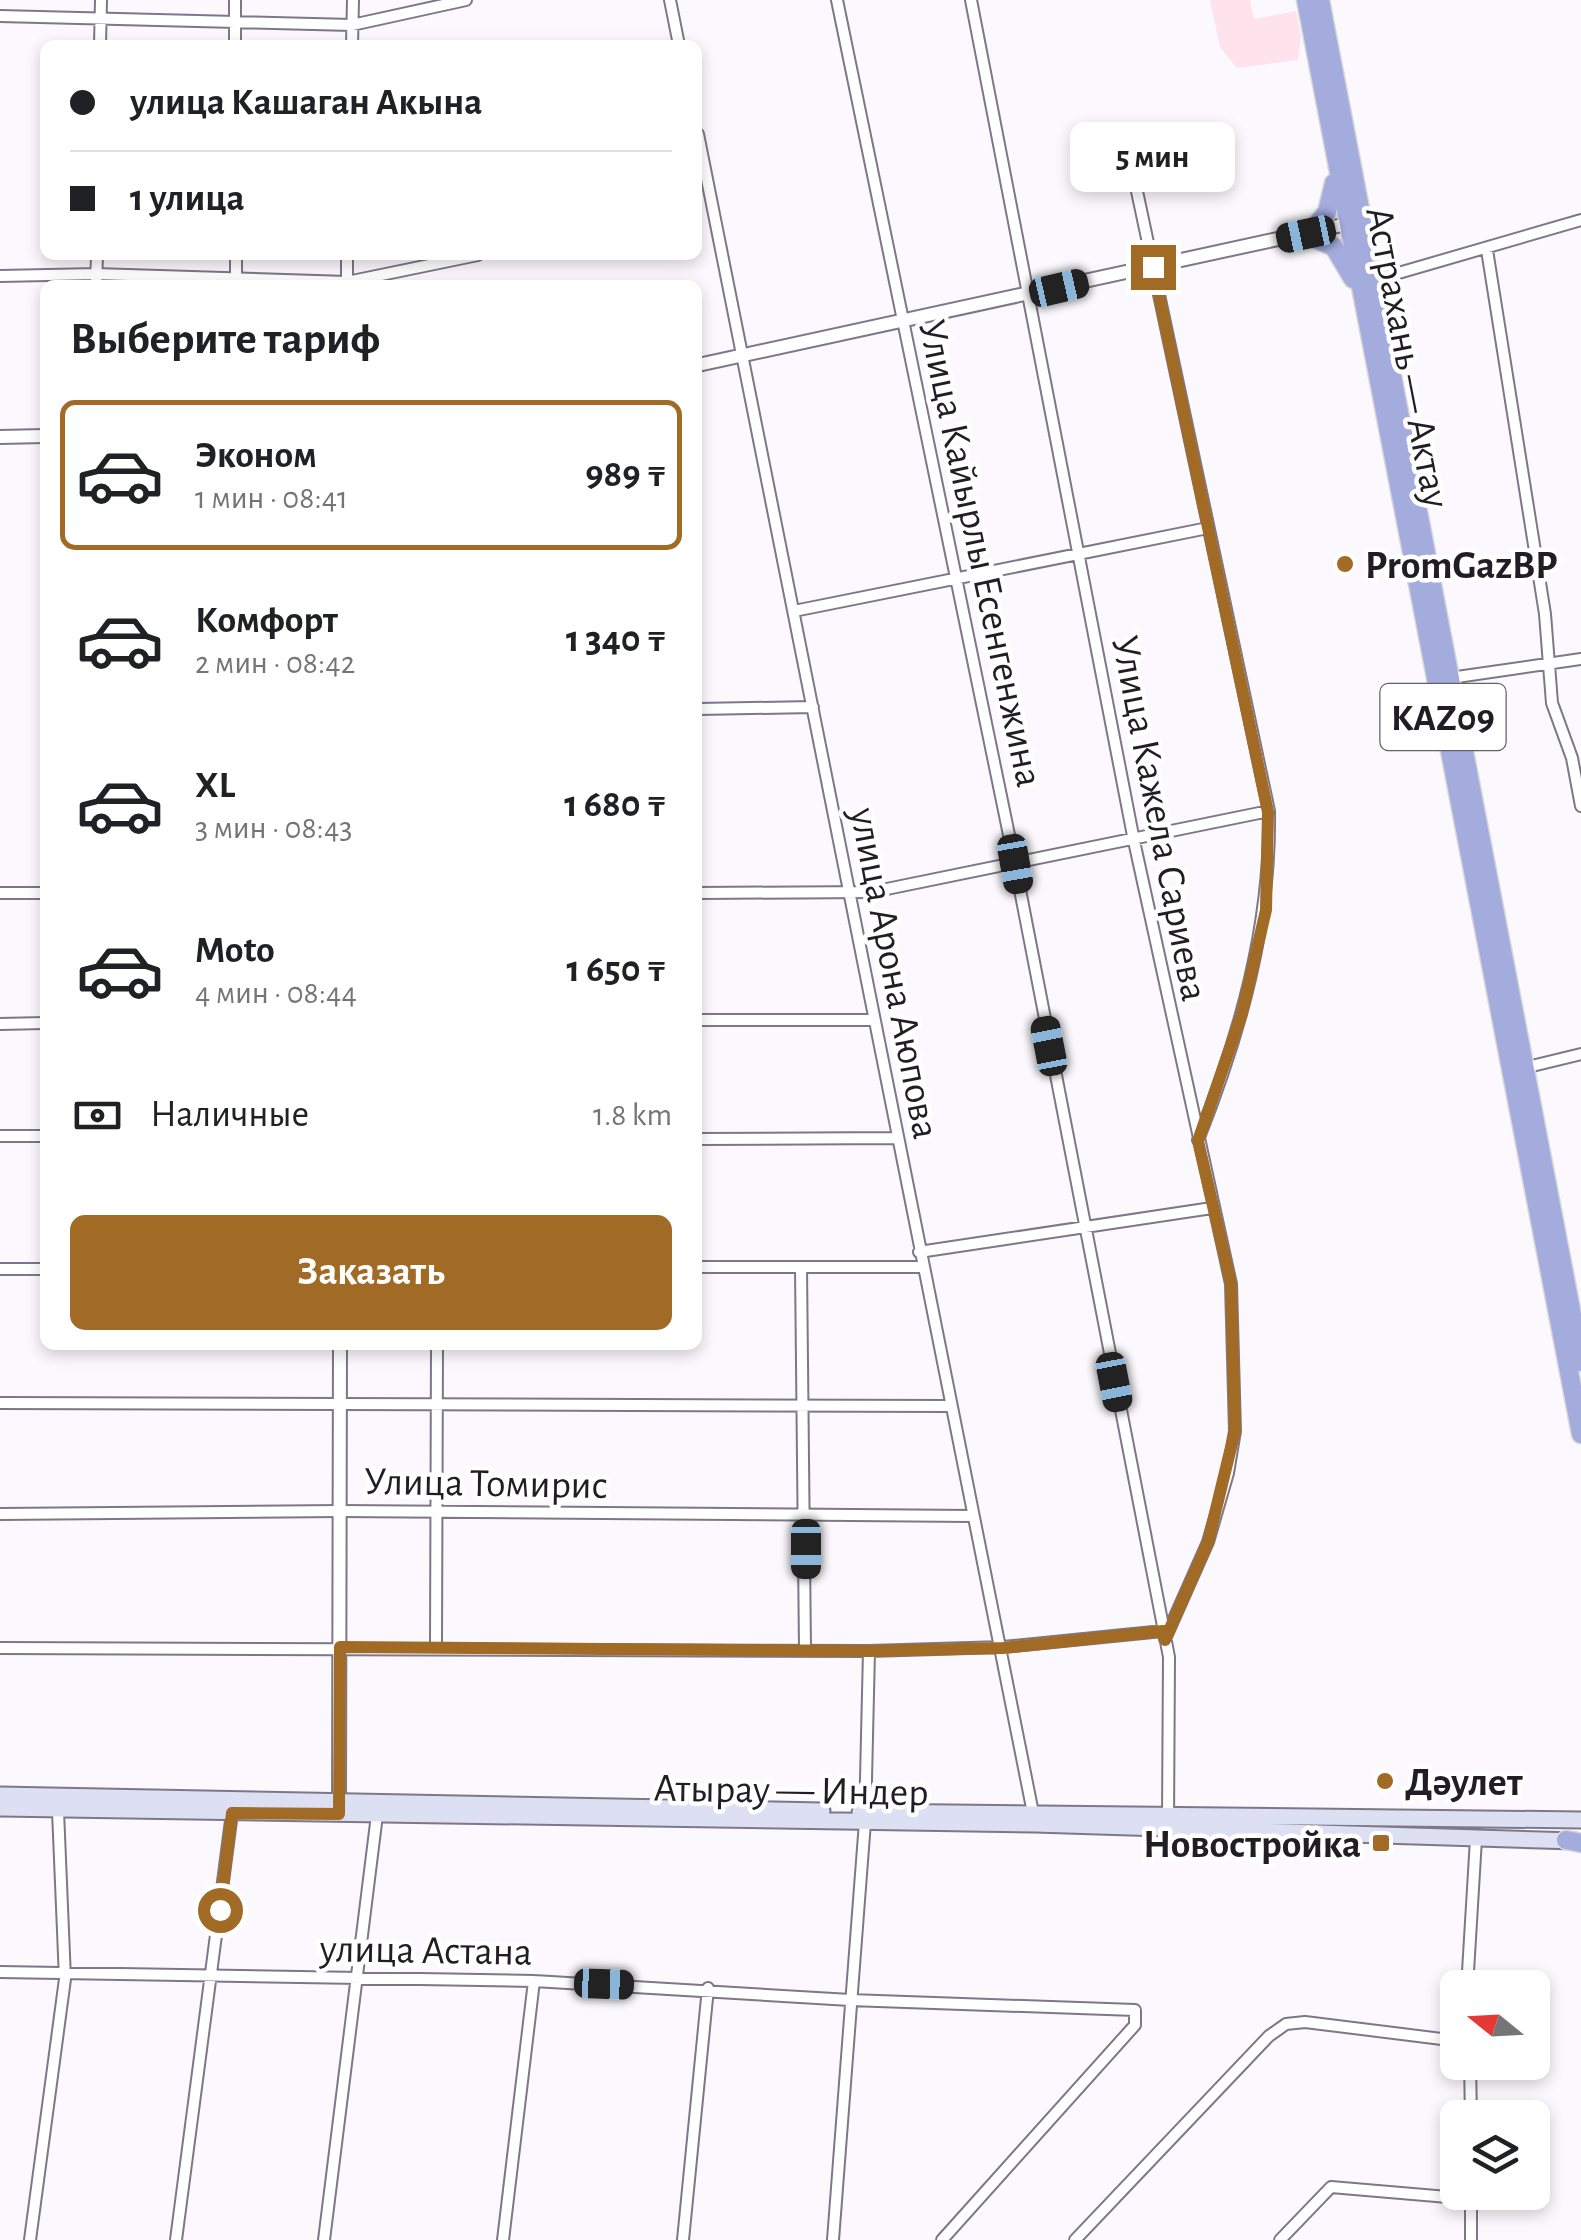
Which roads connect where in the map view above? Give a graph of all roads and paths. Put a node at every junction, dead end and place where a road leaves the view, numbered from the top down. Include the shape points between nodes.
1 (101, 0) edge
2 (235, 0) edge
3 (353, 0) edge
4 (466, 0) edge
5 (670, 0) edge
6 (837, 0) edge
7 (971, 0) edge
8 (1306, 0) edge
9 (1320, 0) edge
10 (0, 16) edge
11 (100, 19) junction
12 (235, 22) junction
13 (352, 25) junction
14 (100, 40) edge
15 (235, 40) edge
16 (352, 40) edge
17 (678, 40) edge
18 (1128, 148) dead end
19 (702, 154) edge
20 (1336, 163) junction
21 (713, 208) junction
22 (702, 209) edge
23 (1581, 220) edge
24 (1355, 222) junction
25 (1308, 234) junction
26 (1486, 250) junction
27 (236, 260) edge
28 (455, 260) edge
29 (1153, 267) junction
30 (0, 276) edge
31 (236, 278) junction
32 (96, 279) edge
33 (280, 280) edge
34 (361, 280) edge
35 (1367, 282) junction
36 (1028, 295) junction
37 (904, 323) junction
38 (742, 356) junction
39 (702, 363) edge
40 (40, 436) edge
41 (0, 437) edge
42 (1208, 528) junction
43 (1078, 555) junction
44 (956, 582) junction
45 (794, 612) junction
46 (1581, 659) edge
47 (1545, 664) junction
48 (1450, 678) junction
49 (813, 706) junction
50 (702, 709) edge
51 (1581, 806) edge
52 (1268, 812) junction
53 (1134, 841) junction
54 (1015, 864) junction
55 (851, 892) junction
56 (0, 893) edge
57 (40, 893) edge
58 (702, 893) edge
59 (702, 1020) edge
60 (873, 1020) junction
61 (40, 1023) edge
62 (0, 1024) edge
63 (1581, 1054) edge
64 (1518, 1070) junction
65 (0, 1136) edge
66 (40, 1136) edge
67 (702, 1138) edge
68 (896, 1138) junction
69 (1198, 1141) junction
70 (1212, 1208) junction
71 (1547, 1221) junction
72 (1084, 1229) junction
73 (919, 1252) junction
74 (801, 1267) junction
75 (922, 1267) junction
76 (702, 1268) edge
77 (0, 1269) edge
78 (40, 1269) edge
79 (340, 1350) edge
80 (438, 1350) edge
81 (1581, 1362) edge
82 (0, 1404) edge
83 (340, 1405) junction
84 (438, 1405) junction
85 (804, 1406) junction
86 (950, 1406) junction
87 (1581, 1434) edge
88 (340, 1511) junction
89 (435, 1512) junction
90 (0, 1514) edge
91 (806, 1515) junction
92 (972, 1516) junction
93 (1164, 1635) junction
94 (340, 1647) junction
95 (436, 1647) junction
96 (0, 1648) edge
97 (1003, 1648) junction
98 (805, 1650) junction
99 (869, 1651) junction
100 (0, 1794) edge
101 (0, 1808) edge
102 (339, 1808) junction
103 (58, 1811) junction
104 (232, 1813) junction
105 (377, 1814) junction
106 (865, 1817) junction
107 (1034, 1818) junction
108 (1581, 1820) edge
109 (1168, 1821) junction
110 (1476, 1839) junction
111 (1576, 1842) edge
112 (1468, 1970) edge
113 (0, 1972) edge
114 (64, 1973) junction
115 (211, 1975) junction
116 (356, 1976) junction
117 (534, 1981) junction
118 (708, 1988) junction
119 (850, 2000) junction
120 (1440, 2039) edge
121 (1440, 2194) edge
122 (1471, 2210) edge
123 (30, 2240) edge
124 (176, 2240) edge
125 (324, 2240) edge
126 (503, 2240) edge
127 (684, 2240) edge
128 (834, 2240) edge
129 (942, 2240) edge
130 (1075, 2240) edge
131 (1280, 2240) edge
132 (1471, 2240) edge

1 - 11 street
2 - 12 street
3 - 13 street
4 - 13 street
5 - 17 street
6 - 37 street, Улица Кайырлы Есенгенжина
7 - 36 street, Улица Кажела Сариева
8 - 20 highway, Астрахань — Актау / KAZ09
9 - 24 highway, Астрахань — Актау / KAZ09
10 - 11 street
11 - 12 street
11 - 14 street
12 - 13 street
12 - 15 street
13 - 16 street
18 - 29 street
19 - 21 street, улица Арона Аюпова
20 - 24 highway, Астрахань — Актау / KAZ09
20 - 25 highway via 1327,212
21 - 22 street
21 - 38 street, улица Арона Аюпова
23 - 26 street
24 - 25 street
24 - 35 highway, Астрахань — Актау / KAZ09
25 - 29 street
25 - 35 highway via 1334,246
26 - 35 street
26 - 47 street via 1544,614
27 - 31 street
28 - 34 street
29 - 36 street
29 - 42 street
30 - 32 street
31 - 32 street
31 - 33 street
35 - 48 highway, Астрахань — Актау / KAZ09
35 - 64 highway, Астрахань — Актау / KAZ09
36 - 37 street
36 - 43 street, Улица Кажела Сариева
37 - 38 street
37 - 44 street, Улица Кайырлы Есенгенжина
38 - 39 street
38 - 45 street, улица Арона Аюпова
40 - 41 street
42 - 43 street
42 - 52 street
43 - 44 street
43 - 53 street, Улица Кажела Сариева
44 - 45 street
44 - 54 street, Улица Кайырлы Есенгенжина
45 - 49 street, улица Арона Аюпова
46 - 47 street
47 - 48 street
47 - 51 street
48 - 64 highway, Астрахань — Актау / KAZ09
49 - 50 street
49 - 55 street, улица Арона Аюпова
52 - 53 street
52 - 69 street via 1266,910 1242,1013
53 - 54 street
53 - 69 street, Улица Кажела Сариева
54 - 55 street
54 - 72 street, Улица Кайырлы Есенгенжина
55 - 58 street
55 - 60 street, улица Арона Аюпова
56 - 57 street
59 - 60 street
60 - 68 street, улица Арона Аюпова
61 - 62 street
63 - 64 street
64 - 71 highway, Астрахань — Актау / KAZ09
65 - 66 street
67 - 68 street
68 - 73 street, улица Арона Аюпова
69 - 70 street, Улица Кажела Сариева
70 - 72 street
70 - 93 street, Улица Кажела Сариева via 1231,1284 1235,1431 1208,1542
71 - 81 highway, Астрахань — Актау / KAZ09
71 - 87 highway, Астрахань — Актау / KAZ09
72 - 73 street
72 - 93 street, Улица Кайырлы Есенгенжина
73 - 75 street, улица Арона Аюпова
74 - 75 street
74 - 76 street
74 - 85 street
75 - 86 street, улица Арона Аюпова
77 - 78 street
79 - 83 street
80 - 84 street
82 - 83 street
83 - 84 street
83 - 88 street
84 - 85 street
84 - 89 street
85 - 86 street
85 - 91 street
86 - 92 street, улица Арона Аюпова
88 - 89 street, Улица Томирис
88 - 90 street, Улица Томирис
88 - 94 street
89 - 91 street, Улица Томирис
89 - 95 street
91 - 92 street, Улица Томирис
91 - 98 street
92 - 97 street, улица Арона Аюпова
93 - 97 street
93 - 109 street, Улица Кайырлы Есенгенжина
94 - 95 street
94 - 96 street
94 - 102 street
95 - 98 street
97 - 99 street
97 - 107 street, улица Арона Аюпова
98 - 99 street
99 - 106 street
100 - 102 main road, Атырау — Индер
101 - 103 main road, Атырау — Индер
102 - 104 main road, Атырау — Индер
102 - 105 main road, Атырау — Индер
102 - 106 main road, Атырау — Индер
103 - 104 main road, Атырау — Индер
103 - 114 street
104 - 115 street
105 - 106 main road, Атырау — Индер
105 - 116 street
106 - 107 main road, Атырау — Индер
106 - 119 street
107 - 109 main road, Атырау — Индер
108 - 109 main road, Атырау — Индер
109 - 110 main road, Атырау — Индер
110 - 111 main road, Атырау — Индер
110 - 112 street
113 - 114 street, улица Астана
114 - 115 street, улица Астана
114 - 123 street
115 - 116 street, улица Астана
115 - 124 street
116 - 117 street, улица Астана
116 - 125 street
117 - 118 street, улица Астана
117 - 126 street
118 - 119 street, улица Астана
118 - 127 street
119 - 128 street
119 - 129 street, улица Астана via 1135,2010 1136,2025
120 - 130 street via 1286,2024
121 - 131 street via 1331,2186
122 - 132 street

